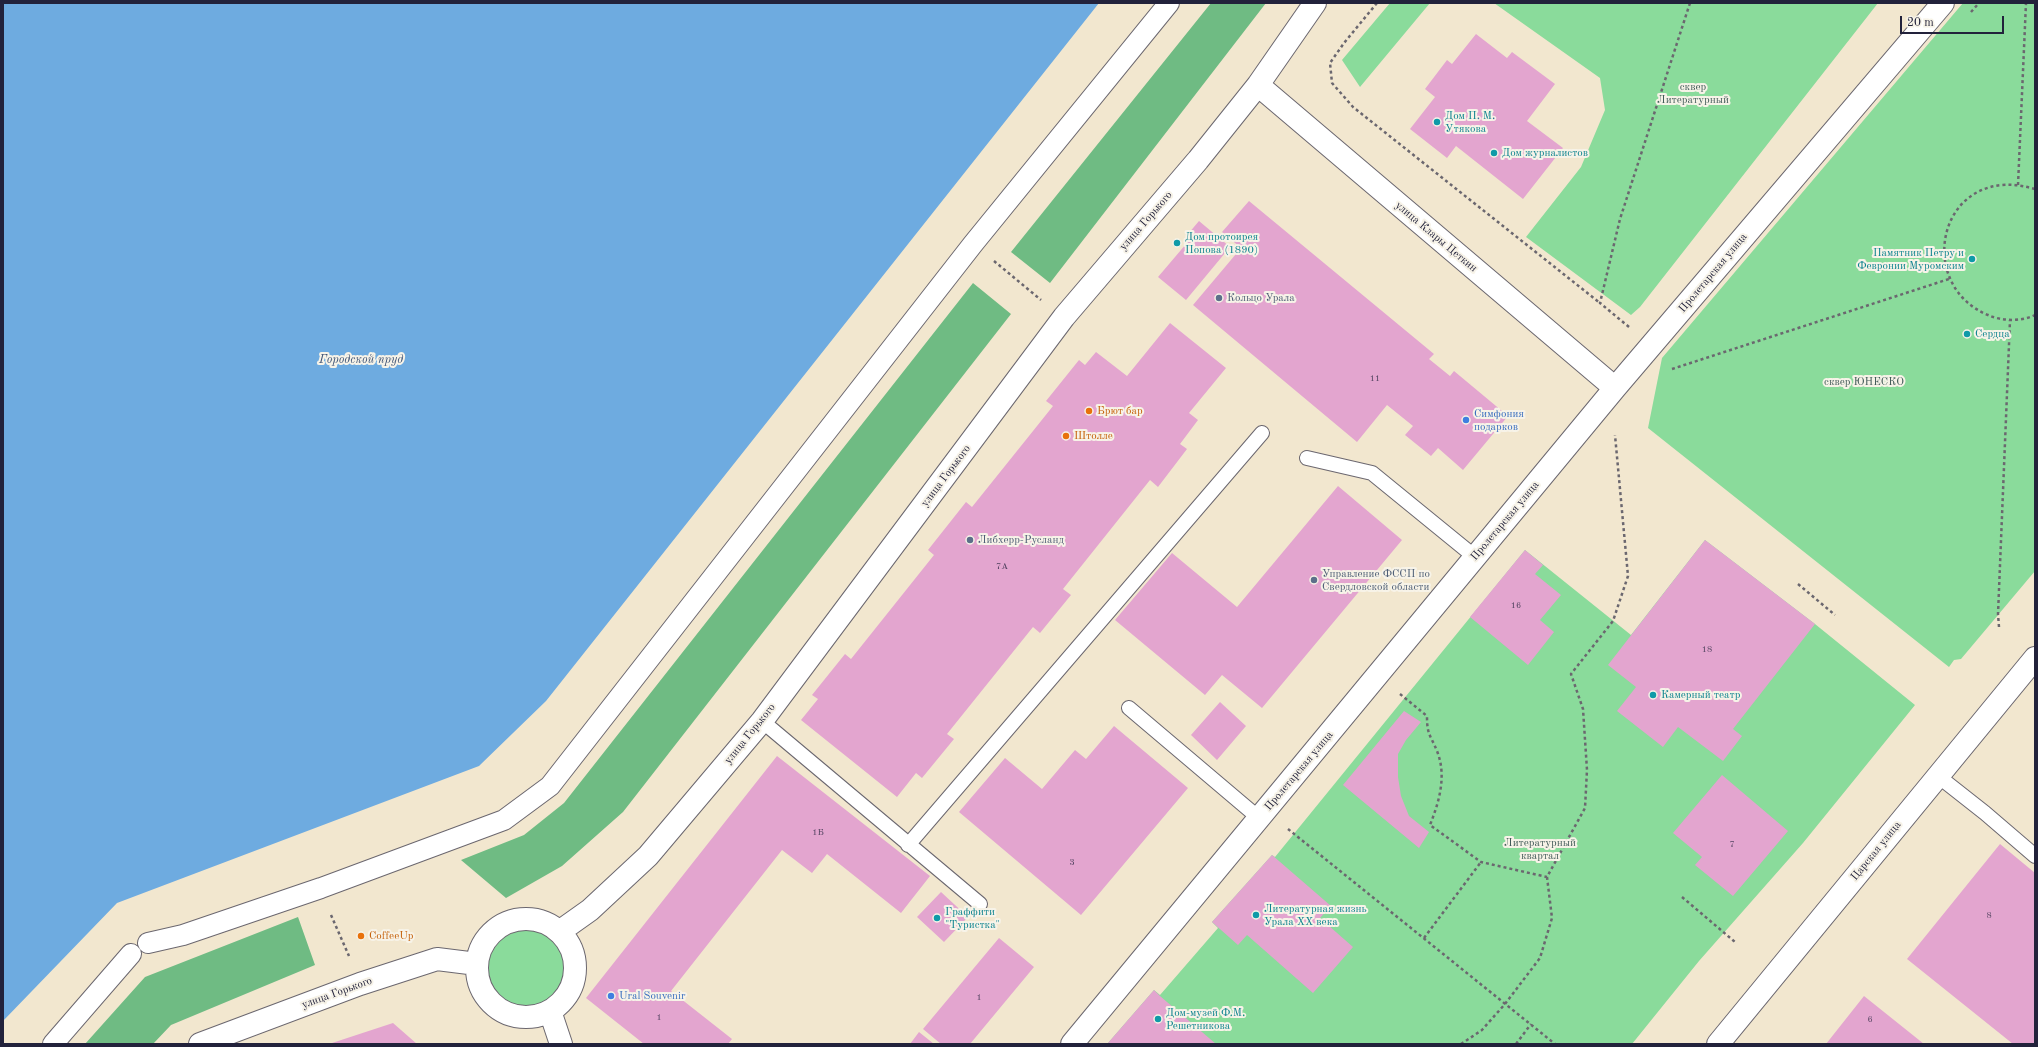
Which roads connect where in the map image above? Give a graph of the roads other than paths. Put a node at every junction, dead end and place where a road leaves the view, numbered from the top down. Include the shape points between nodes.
1 (1169, 3) edge
2 (1315, 3) edge
3 (1943, 3) edge
4 (1258, 85) junction
5 (1615, 388) junction
6 (1262, 433) dead end
7 (1307, 458) dead end
8 (1476, 557) junction
9 (2035, 658) edge
10 (1130, 708) dead end
11 (762, 721) junction
12 (1938, 776) junction
13 (1260, 819) junction
14 (908, 845) junction
15 (2035, 856) edge
16 (980, 904) dead end
17 (559, 932) junction
18 (148, 943) dead end
19 (131, 954) dead end
20 (477, 964) junction
21 (550, 1011) junction
22 (53, 1044) edge
23 (200, 1044) edge
24 (561, 1044) edge
25 (1072, 1044) edge
26 (1718, 1044) edge

1 - 18 street via 974,244 550,786 504,820 321,888 183,934
2 - 4 street, улица Горького
3 - 5 street, Пролетарская улица
4 - 5 street, улица Клары Цеткин
4 - 11 street, улица Горького via 1064,318
5 - 8 street, Пролетарская улица
6 - 14 lane
7 - 8 lane via 1372,473
8 - 13 street, Пролетарская улица
9 - 12 street, Царская улица
10 - 13 lane
11 - 14 lane
11 - 17 street, улица Горького via 648,856 590,910
12 - 15 lane
12 - 26 street, Царская улица
13 - 25 street, Пролетарская улица
14 - 16 lane
17 - 20 street via 546,924 531,920 515,920 501,926 489,936 480,949
17 - 21 street via 574,958 574,974 566,995
19 - 22 street
20 - 21 street via 478,979 484,994 506,1013 521,1017 536,1016
20 - 23 street, улица Горького via 437,959 360,984
21 - 24 street

